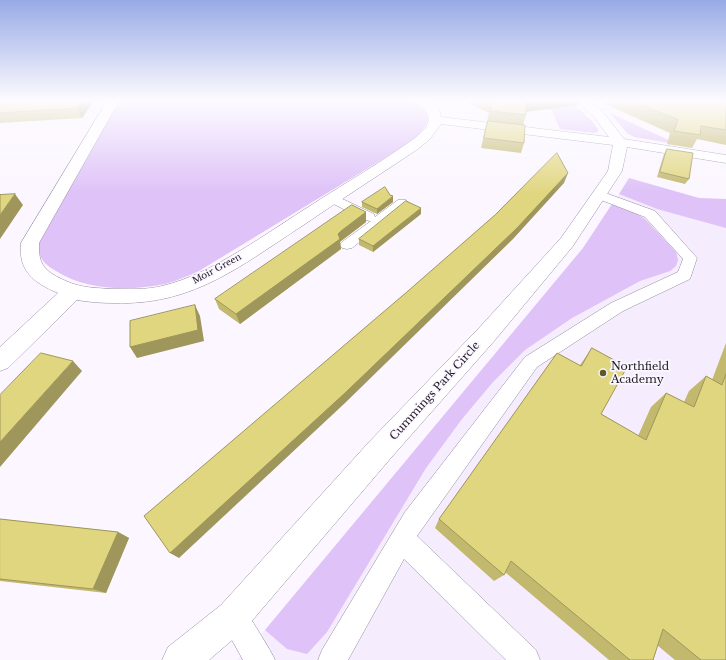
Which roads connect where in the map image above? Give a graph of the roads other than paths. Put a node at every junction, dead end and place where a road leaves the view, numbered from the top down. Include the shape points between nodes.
1 (95, 132) edge
2 (431, 132) edge
3 (535, 132) edge
4 (612, 132) edge
5 (620, 142) junction
6 (726, 159) edge
7 (600, 195) junction
8 (332, 198) junction
9 (402, 203) edge
10 (378, 221) junction
11 (347, 245) dead end
12 (72, 292) junction
13 (0, 361) edge
14 (402, 539) junction
15 (233, 617) junction
16 (181, 660) edge
17 (261, 660) edge
18 (332, 660) edge
19 (526, 660) edge

1 - 12 street, Moir Green via 30,244 29,260 32,267 44,278
2 - 8 street, Moir Green
3 - 5 street
4 - 5 street
5 - 6 street
5 - 7 street, Cummings Park Circle via 615,171
7 - 14 lane via 650,214 690,258 686,275 617,307 531,362 413,520
7 - 15 street, Cummings Park Circle via 567,242 492,329 380,450
8 - 10 lane
8 - 12 street, Moir Green via 239,258 196,282 163,293 132,297
9 - 10 lane
10 - 11 lane
12 - 13 street
14 - 18 lane
14 - 19 lane
15 - 16 street, Cummings Park Circle
15 - 17 lane

